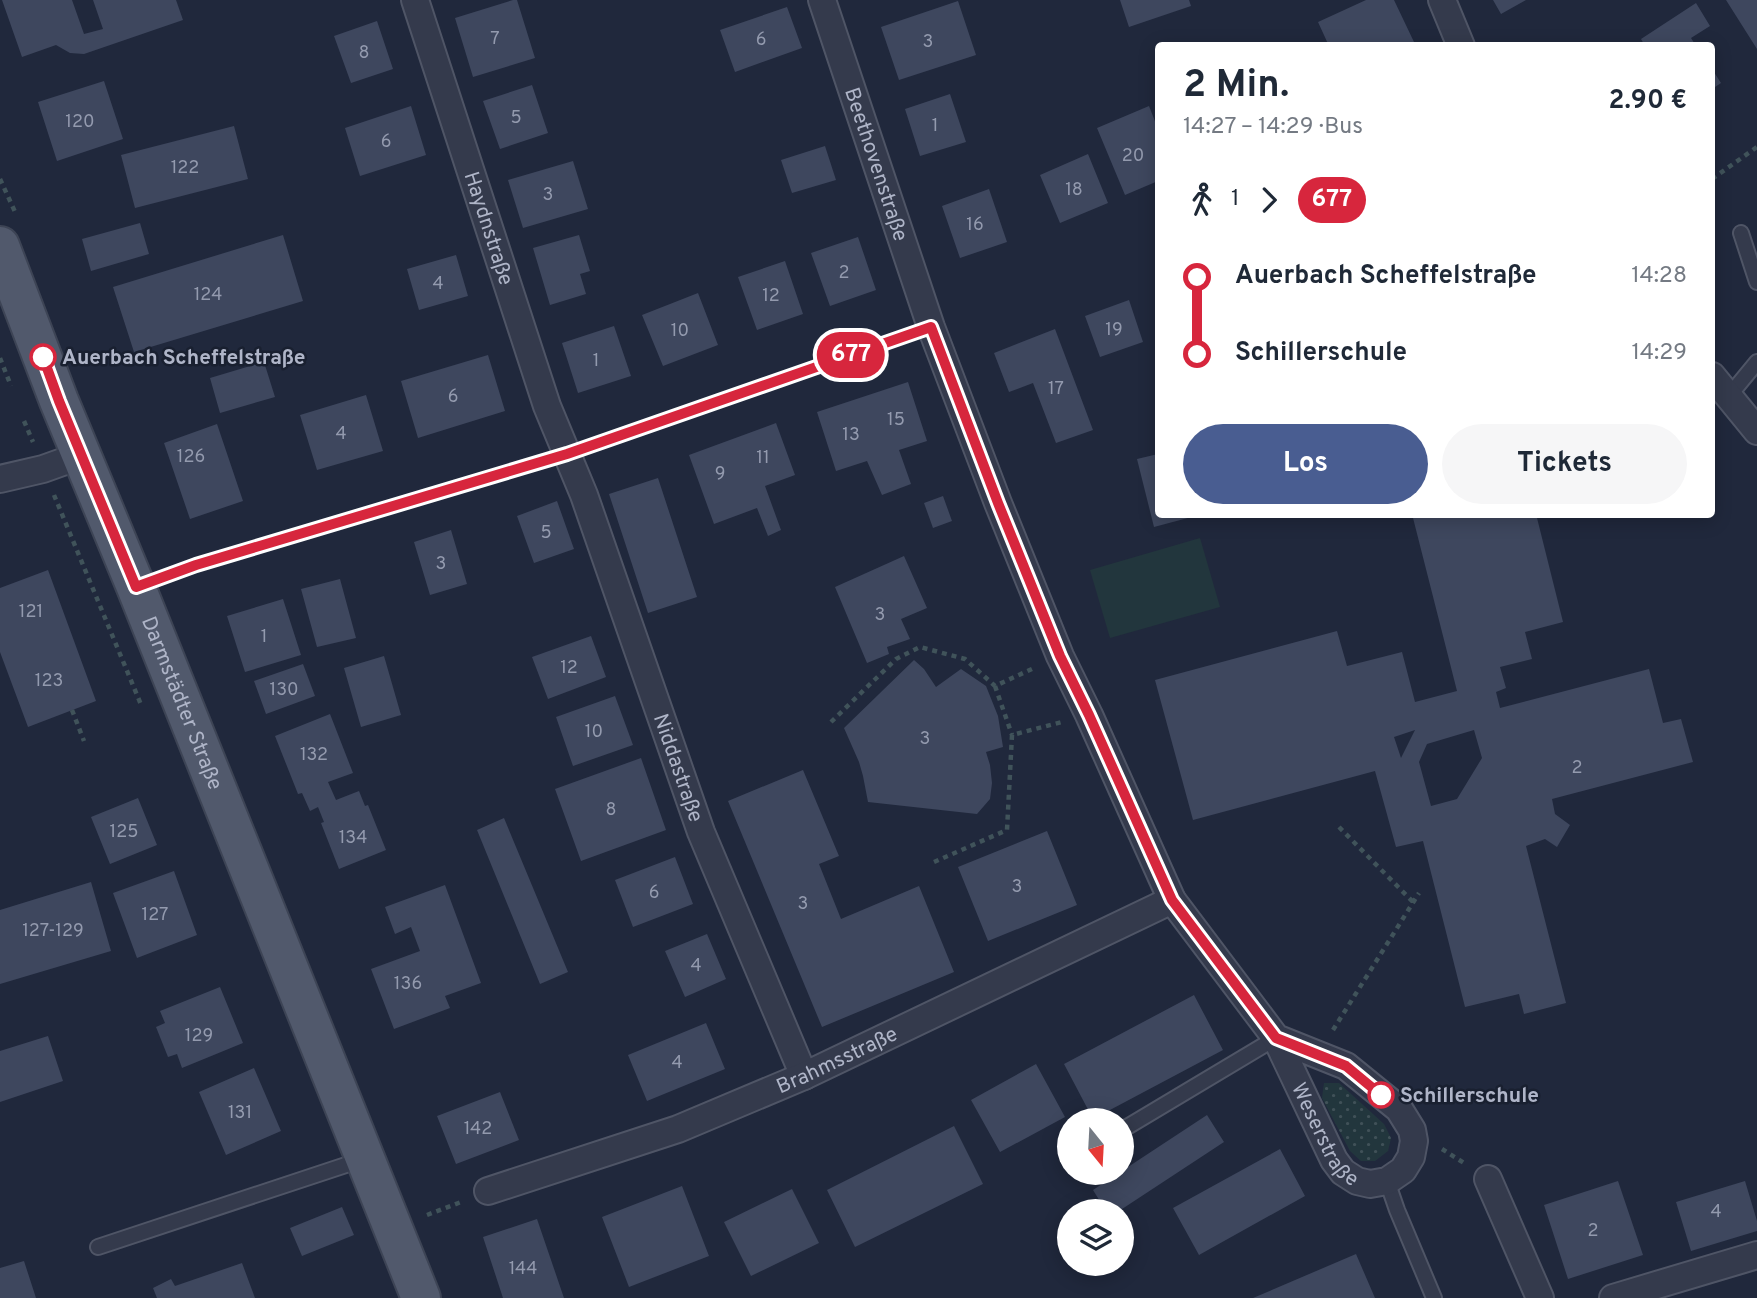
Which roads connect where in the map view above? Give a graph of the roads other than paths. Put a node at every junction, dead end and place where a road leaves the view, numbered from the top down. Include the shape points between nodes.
1 (415, 0) edge
2 (822, 0) edge
3 (1442, 0) edge
4 (1459, 42) edge
5 (1741, 233) dead end
6 (0, 246) edge
7 (1757, 282) edge
8 (931, 327) joint
9 (1757, 362) edge
10 (1715, 380) edge
11 (1729, 396) junction
12 (1757, 431) edge
13 (567, 454) joint
14 (82, 455) junction
15 (0, 479) edge
16 (1172, 900) junction
17 (1276, 1038) junction
18 (804, 1076) junction
19 (1134, 1123) edge
20 (366, 1159) junction
21 (1488, 1179) road end
22 (1387, 1181) junction
23 (488, 1191) dead end
24 (98, 1247) dead end
25 (1757, 1255) edge
26 (421, 1298) edge
27 (1434, 1298) edge
28 (1541, 1298) edge
29 (1613, 1298) edge

1 - 13 street, Haydnstraße via 547,406
2 - 8 street, Beethovenstraße
3 - 4 street
5 - 7 lane
6 - 14 main road, Darmstädter Straße
8 - 16 street, Weserstraße via 1060,656
9 - 11 lane
10 - 11 street
11 - 12 street
13 - 18 street, Niddastraße via 701,832
14 - 15 street
14 - 20 main road, Darmstädter Straße
16 - 17 street, Weserstraße
16 - 18 street, Brahmsstraße
17 - 19 lane
17 - 22 street, Weserstraße via 1343,1172 1370,1184
17 - 22 street, Weserstraße via 1346,1066 1399,1110 1414,1141 1403,1170
18 - 23 street, Brahmsstraße via 678,1129
20 - 24 lane
20 - 26 main road, Darmstädter Straße
21 - 28 street
22 - 27 lane
25 - 29 street

